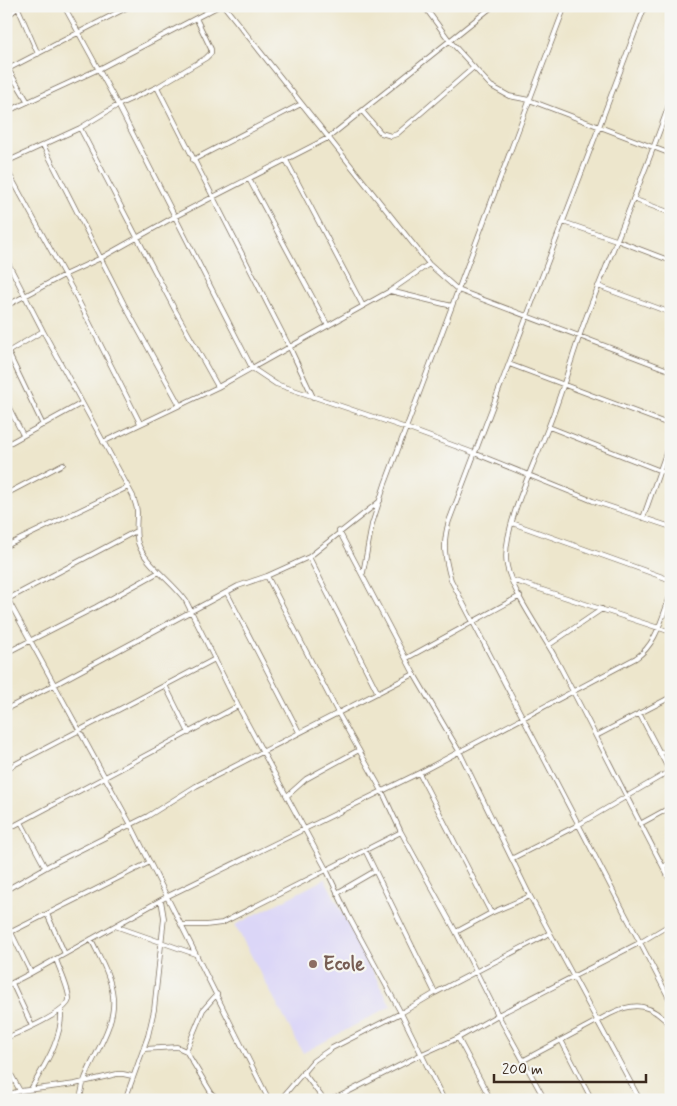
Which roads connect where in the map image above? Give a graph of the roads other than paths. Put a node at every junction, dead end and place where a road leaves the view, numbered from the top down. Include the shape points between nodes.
1 (64, 6) edge
2 (130, 6) edge
3 (219, 6) edge
4 (224, 6) edge
5 (424, 6) edge
6 (493, 6) edge
7 (565, 6) edge
8 (645, 6) edge
9 (19, 7) edge
10 (6, 17) edge
11 (196, 18) junction
12 (79, 33) junction
13 (449, 40) junction
14 (38, 54) junction
15 (474, 67) junction
16 (7, 69) edge
17 (99, 69) junction
18 (157, 87) junction
19 (671, 99) edge
20 (529, 100) junction
21 (28, 102) junction
22 (301, 104) junction
23 (118, 105) junction
24 (362, 111) junction
25 (6, 112) edge
26 (80, 128) junction
27 (599, 128) junction
28 (328, 138) junction
29 (43, 145) junction
30 (654, 148) junction
31 (671, 154) edge
32 (192, 160) junction
33 (286, 160) junction
34 (6, 162) edge
35 (6, 168) edge
36 (249, 178) junction
37 (212, 197) junction
38 (633, 199) junction
39 (671, 213) edge
40 (174, 217) junction
41 (563, 222) junction
42 (138, 237) junction
43 (616, 240) junction
44 (101, 258) junction
45 (6, 259) edge
46 (671, 261) edge
47 (429, 264) junction
48 (64, 275) junction
49 (598, 286) junction
50 (458, 290) junction
51 (390, 291) junction
52 (25, 296) junction
53 (6, 306) edge
54 (363, 306) junction
55 (452, 306) junction
56 (671, 313) edge
57 (527, 316) junction
58 (328, 326) junction
59 (43, 332) junction
60 (579, 336) junction
61 (290, 348) junction
62 (7, 352) edge
63 (508, 364) junction
64 (252, 368) junction
65 (671, 371) edge
66 (562, 386) junction
67 (218, 387) junction
68 (313, 397) junction
69 (6, 402) edge
70 (82, 404) junction
71 (179, 404) junction
72 (140, 423) junction
73 (44, 424) junction
74 (671, 425) edge
75 (548, 427) junction
76 (406, 428) junction
77 (23, 436) junction
78 (671, 440) edge
79 (103, 442) junction
80 (6, 445) edge
81 (474, 453) junction
82 (63, 464) dead end
83 (659, 470) junction
84 (528, 475) junction
85 (671, 475) edge
86 (128, 486) junction
87 (6, 494) edge
88 (380, 500) junction
89 (643, 518) junction
90 (512, 524) junction
91 (671, 527) edge
92 (136, 531) junction
93 (340, 531) junction
94 (6, 546) edge
95 (308, 557) junction
96 (159, 572) junction
97 (362, 574) junction
98 (267, 576) junction
99 (512, 580) junction
100 (671, 580) edge
101 (227, 593) junction
102 (671, 594) edge
103 (520, 596) junction
104 (7, 598) edge
105 (602, 609) junction
106 (192, 612) junction
107 (472, 622) junction
108 (658, 627) junction
109 (671, 632) edge
110 (30, 640) junction
111 (548, 645) junction
112 (6, 652) edge
113 (407, 658) junction
114 (215, 659) junction
115 (414, 674) junction
116 (54, 685) junction
117 (165, 685) junction
118 (573, 691) junction
119 (378, 693) junction
120 (671, 697) edge
121 (238, 706) junction
122 (6, 710) edge
123 (338, 713) junction
124 (640, 713) junction
125 (523, 718) junction
126 (79, 731) junction
127 (189, 732) junction
128 (299, 732) junction
129 (596, 736) junction
130 (671, 748) edge
131 (359, 750) junction
132 (459, 751) junction
133 (264, 752) junction
134 (660, 754) junction
135 (6, 770) edge
136 (670, 772) edge
137 (419, 773) junction
138 (105, 778) junction
139 (382, 791) junction
140 (287, 796) junction
141 (625, 797) junction
142 (671, 807) edge
143 (21, 822) junction
144 (640, 824) junction
145 (131, 825) junction
146 (578, 826) junction
147 (305, 829) junction
148 (6, 830) edge
149 (401, 832) junction
150 (364, 850) junction
151 (513, 858) junction
152 (150, 862) junction
153 (671, 862) edge
154 (663, 866) junction
155 (46, 867) junction
156 (326, 869) junction
157 (375, 871) junction
158 (671, 882) edge
159 (6, 890) edge
160 (337, 893) junction
161 (168, 896) junction
162 (530, 896) junction
163 (161, 900) junction
164 (491, 913) junction
165 (47, 914) junction
166 (6, 922) edge
167 (671, 924) edge
168 (182, 925) junction
169 (115, 926) junction
170 (11, 932) junction
171 (456, 932) junction
172 (550, 933) junction
173 (91, 939) junction
174 (641, 942) junction
175 (161, 944) junction
176 (65, 954) junction
177 (195, 954) junction
178 (56, 959) junction
179 (476, 971) junction
180 (31, 973) junction
181 (574, 976) junction
182 (12, 983) junction
183 (6, 986) edge
184 (435, 993) junction
185 (217, 994) junction
186 (671, 1002) edge
187 (61, 1010) junction
188 (401, 1014) junction
189 (498, 1015) junction
190 (597, 1020) junction
191 (32, 1026) junction
192 (671, 1026) edge
193 (6, 1038) edge
194 (458, 1038) junction
195 (561, 1040) junction
196 (144, 1049) junction
197 (186, 1050) junction
198 (422, 1054) junction
199 (524, 1060) junction
200 (6, 1065) edge
201 (303, 1072) junction
202 (132, 1076) junction
203 (84, 1082) junction
204 (31, 1089) junction
205 (20, 1091) junction
206 (6, 1095) edge
207 (443, 1098) edge
208 (80, 1100) edge
209 (125, 1100) edge
210 (220, 1100) edge
211 (269, 1100) edge
212 (280, 1100) edge
213 (324, 1100) edge
214 (329, 1100) edge
215 (438, 1100) edge
216 (491, 1100) edge
217 (545, 1100) edge
218 (592, 1100) edge
219 (640, 1100) edge

1 - 12 street
2 - 12 street
3 - 11 street
4 - 22 street
5 - 13 street
6 - 13 street
7 - 20 street
8 - 27 street
9 - 10 street
9 - 14 street
11 - 17 street
11 - 18 street via 211,53
12 - 14 street
12 - 17 street
13 - 15 street
13 - 24 street
14 - 16 street
15 - 20 street via 491,86 509,96
15 - 24 street via 397,134 381,133
16 - 21 street
17 - 21 street
17 - 23 street
18 - 23 street
18 - 32 street
19 - 30 street
20 - 27 street
20 - 50 street
21 - 25 street
22 - 28 street
22 - 32 street
23 - 26 street
23 - 40 street
24 - 28 street
26 - 29 street
26 - 42 street
27 - 30 street
27 - 41 street
28 - 33 street
28 - 47 street
29 - 34 street
29 - 44 street
30 - 31 street
30 - 38 street
32 - 37 street
33 - 36 street
33 - 54 street
35 - 48 street
36 - 37 street
36 - 58 street
37 - 40 street
37 - 61 street
38 - 39 street
38 - 43 street
40 - 42 street
40 - 64 street
41 - 43 street
41 - 57 street
42 - 44 street
42 - 67 street
43 - 46 street
43 - 49 street
44 - 48 street
44 - 71 street
45 - 52 street
47 - 50 street
47 - 51 street
48 - 52 street
48 - 72 street
49 - 56 street
49 - 60 street
50 - 55 street
50 - 57 street
51 - 54 street
51 - 55 street
52 - 53 street
52 - 59 street
54 - 58 street
55 - 76 street
57 - 60 street
57 - 63 street
58 - 61 street
59 - 62 street
59 - 70 street
60 - 65 street
60 - 66 street
61 - 64 street
61 - 68 street
62 - 73 street
63 - 66 street
63 - 81 street
64 - 67 street
64 - 68 street via 276,384
66 - 74 street
66 - 75 street
67 - 71 street
68 - 76 street
69 - 77 street
70 - 73 street
70 - 79 street
71 - 72 street
72 - 79 street
73 - 77 street
75 - 83 street
75 - 84 street
76 - 81 street
76 - 88 street
77 - 80 street
78 - 83 street
79 - 86 street
81 - 84 street
81 - 107 street via 448,521 444,544 451,580
82 - 87 street
83 - 85 street
83 - 89 street
84 - 89 street
84 - 90 street
86 - 92 street via 137,509
86 - 94 street
88 - 93 street
88 - 97 street
89 - 91 street
90 - 99 street via 505,553
90 - 100 street
92 - 96 street via 139,544
92 - 104 street
93 - 95 street
93 - 97 street
95 - 98 street
95 - 119 street
96 - 106 street via 182,595
96 - 110 street
97 - 113 street
98 - 101 street
98 - 123 street
99 - 103 street
99 - 105 street
101 - 106 street
101 - 128 street
102 - 108 street
103 - 107 street
103 - 111 street
104 - 110 street
105 - 108 street
105 - 111 street
106 - 114 street
106 - 116 street
107 - 113 street
107 - 125 street
108 - 109 street
108 - 118 street via 644,652
110 - 112 street
110 - 116 street
111 - 118 street
113 - 115 street
114 - 117 street
114 - 121 street
115 - 119 street
115 - 132 street
116 - 122 street
116 - 126 street
117 - 126 street
117 - 127 street
118 - 125 street
118 - 129 street
119 - 123 street
120 - 124 street
121 - 127 street
121 - 133 street
123 - 128 street
123 - 131 street
124 - 129 street
124 - 134 street
125 - 132 street
125 - 146 street
126 - 135 street
126 - 138 street
127 - 138 street
128 - 133 street
129 - 141 street
130 - 134 street
131 - 139 street
131 - 140 street via 306,779
132 - 137 street
132 - 151 street
133 - 140 street
133 - 145 street via 196,786
134 - 136 street
136 - 141 street
137 - 139 street
137 - 164 street
138 - 143 street
138 - 145 street
139 - 147 street
139 - 149 street
140 - 147 street
141 - 144 street
141 - 146 street
142 - 144 street
143 - 148 street
143 - 155 street
144 - 154 street
145 - 152 street
145 - 155 street
146 - 151 street
146 - 174 street
147 - 156 street
147 - 161 street
149 - 150 street
149 - 171 street
150 - 156 street
150 - 157 street
151 - 162 street
152 - 161 street
152 - 165 street
153 - 154 street
154 - 158 street
155 - 159 street
156 - 160 street
156 - 168 street via 222,923
157 - 160 street
157 - 184 street
160 - 188 street
161 - 163 street
161 - 168 street
162 - 164 street
162 - 172 street
163 - 169 street
163 - 175 street via 164,918
164 - 171 street
165 - 170 street
165 - 176 street
166 - 170 street
167 - 174 street
168 - 177 street
169 - 173 street
169 - 175 street
170 - 180 street
171 - 179 street
172 - 179 street
172 - 181 street
173 - 176 street
173 - 203 street via 106,970 113,997 108,1027
174 - 181 street
174 - 186 street
175 - 177 street
175 - 196 street via 154,1010
176 - 178 street
177 - 185 street
178 - 180 street
178 - 187 street via 69,998
179 - 184 street
179 - 189 street
180 - 182 street
181 - 189 street
181 - 190 street
182 - 183 street
182 - 191 street
184 - 188 street
185 - 197 street via 203,1010
185 - 211 street
187 - 191 street
187 - 204 street via 62,1021 57,1036
188 - 198 street
188 - 201 street via 332,1048
189 - 194 street
189 - 199 street
190 - 192 street via 619,1009 644,1005
190 - 195 street
190 - 219 street
191 - 193 street
194 - 198 street
194 - 216 street
195 - 199 street
195 - 218 street
196 - 197 street via 177,1046
196 - 202 street
197 - 210 street via 212,1094
198 - 207 street
198 - 214 street
199 - 217 street
200 - 205 street
201 - 212 street
201 - 213 street
202 - 203 street via 123,1074
202 - 209 street
203 - 204 street
203 - 208 street
204 - 205 street
205 - 206 street
207 - 215 street

